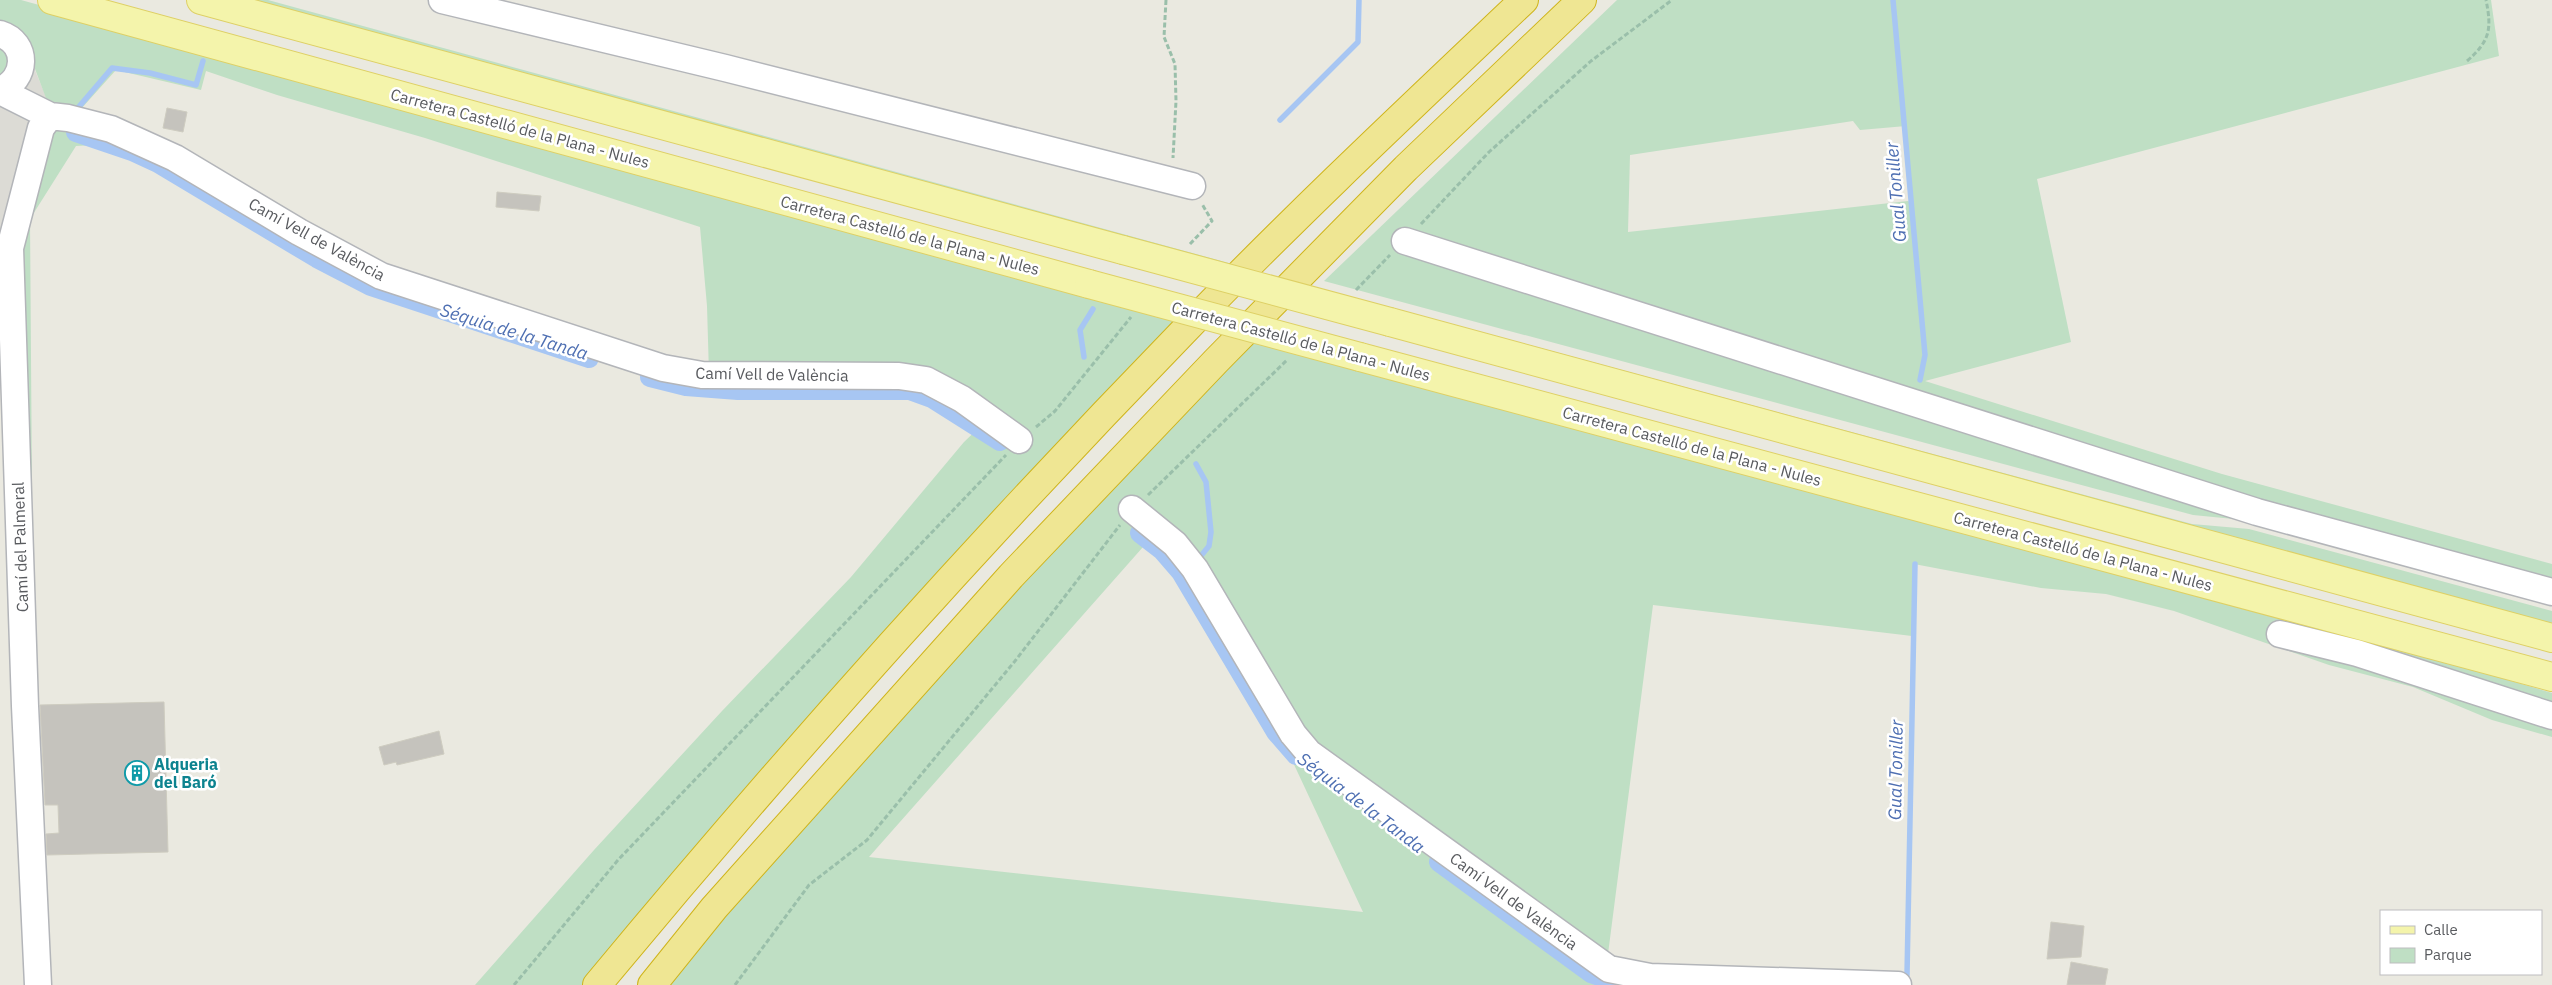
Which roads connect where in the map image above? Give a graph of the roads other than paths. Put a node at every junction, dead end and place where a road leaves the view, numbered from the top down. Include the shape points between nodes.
1 (52, 0) edge
2 (201, 0) edge
3 (442, 0) edge
4 (1524, 0) edge
5 (1582, 0) edge
6 (0, 34) edge
7 (22, 65) junction
8 (0, 91) edge
9 (50, 116) junction
10 (1182, 184) road end
11 (1405, 241) road end
12 (1020, 440) road end
13 (1132, 510) road end
14 (2552, 592) edge
15 (2280, 634) dead end
16 (2552, 638) edge
17 (2416, 640) junction
18 (2552, 677) edge
19 (2552, 685) edge
20 (2552, 716) edge
21 (38, 985) edge
22 (597, 985) edge
23 (652, 985) edge
24 (1898, 985) edge

1 - 17 main road, Carretera Castelló de la Plana - Nules, bridge via 1089,284
2 - 16 main road, bridge
3 - 10 street
4 - 22 highway via 1184,331 984,542 689,875
5 - 23 highway via 1406,168 1010,576 714,908
6 - 7 street via 17,46
7 - 8 street via 15,82
7 - 9 street
8 - 9 street, Camí Vell de València
9 - 12 street, Camí Vell de València via 111,129 175,158 380,276 664,368 702,375 899,376 926,380 962,399
9 - 21 street, Camí del Palmeral via 41,128 10,248
11 - 14 street via 2257,512
13 - 24 street, Camí Vell de València via 1175,544 1195,569 1293,734 1309,752 1609,969 1650,977
15 - 20 street via 2357,653
17 - 18 main road, Carretera Castelló de la Plana - Nules
17 - 19 main road

